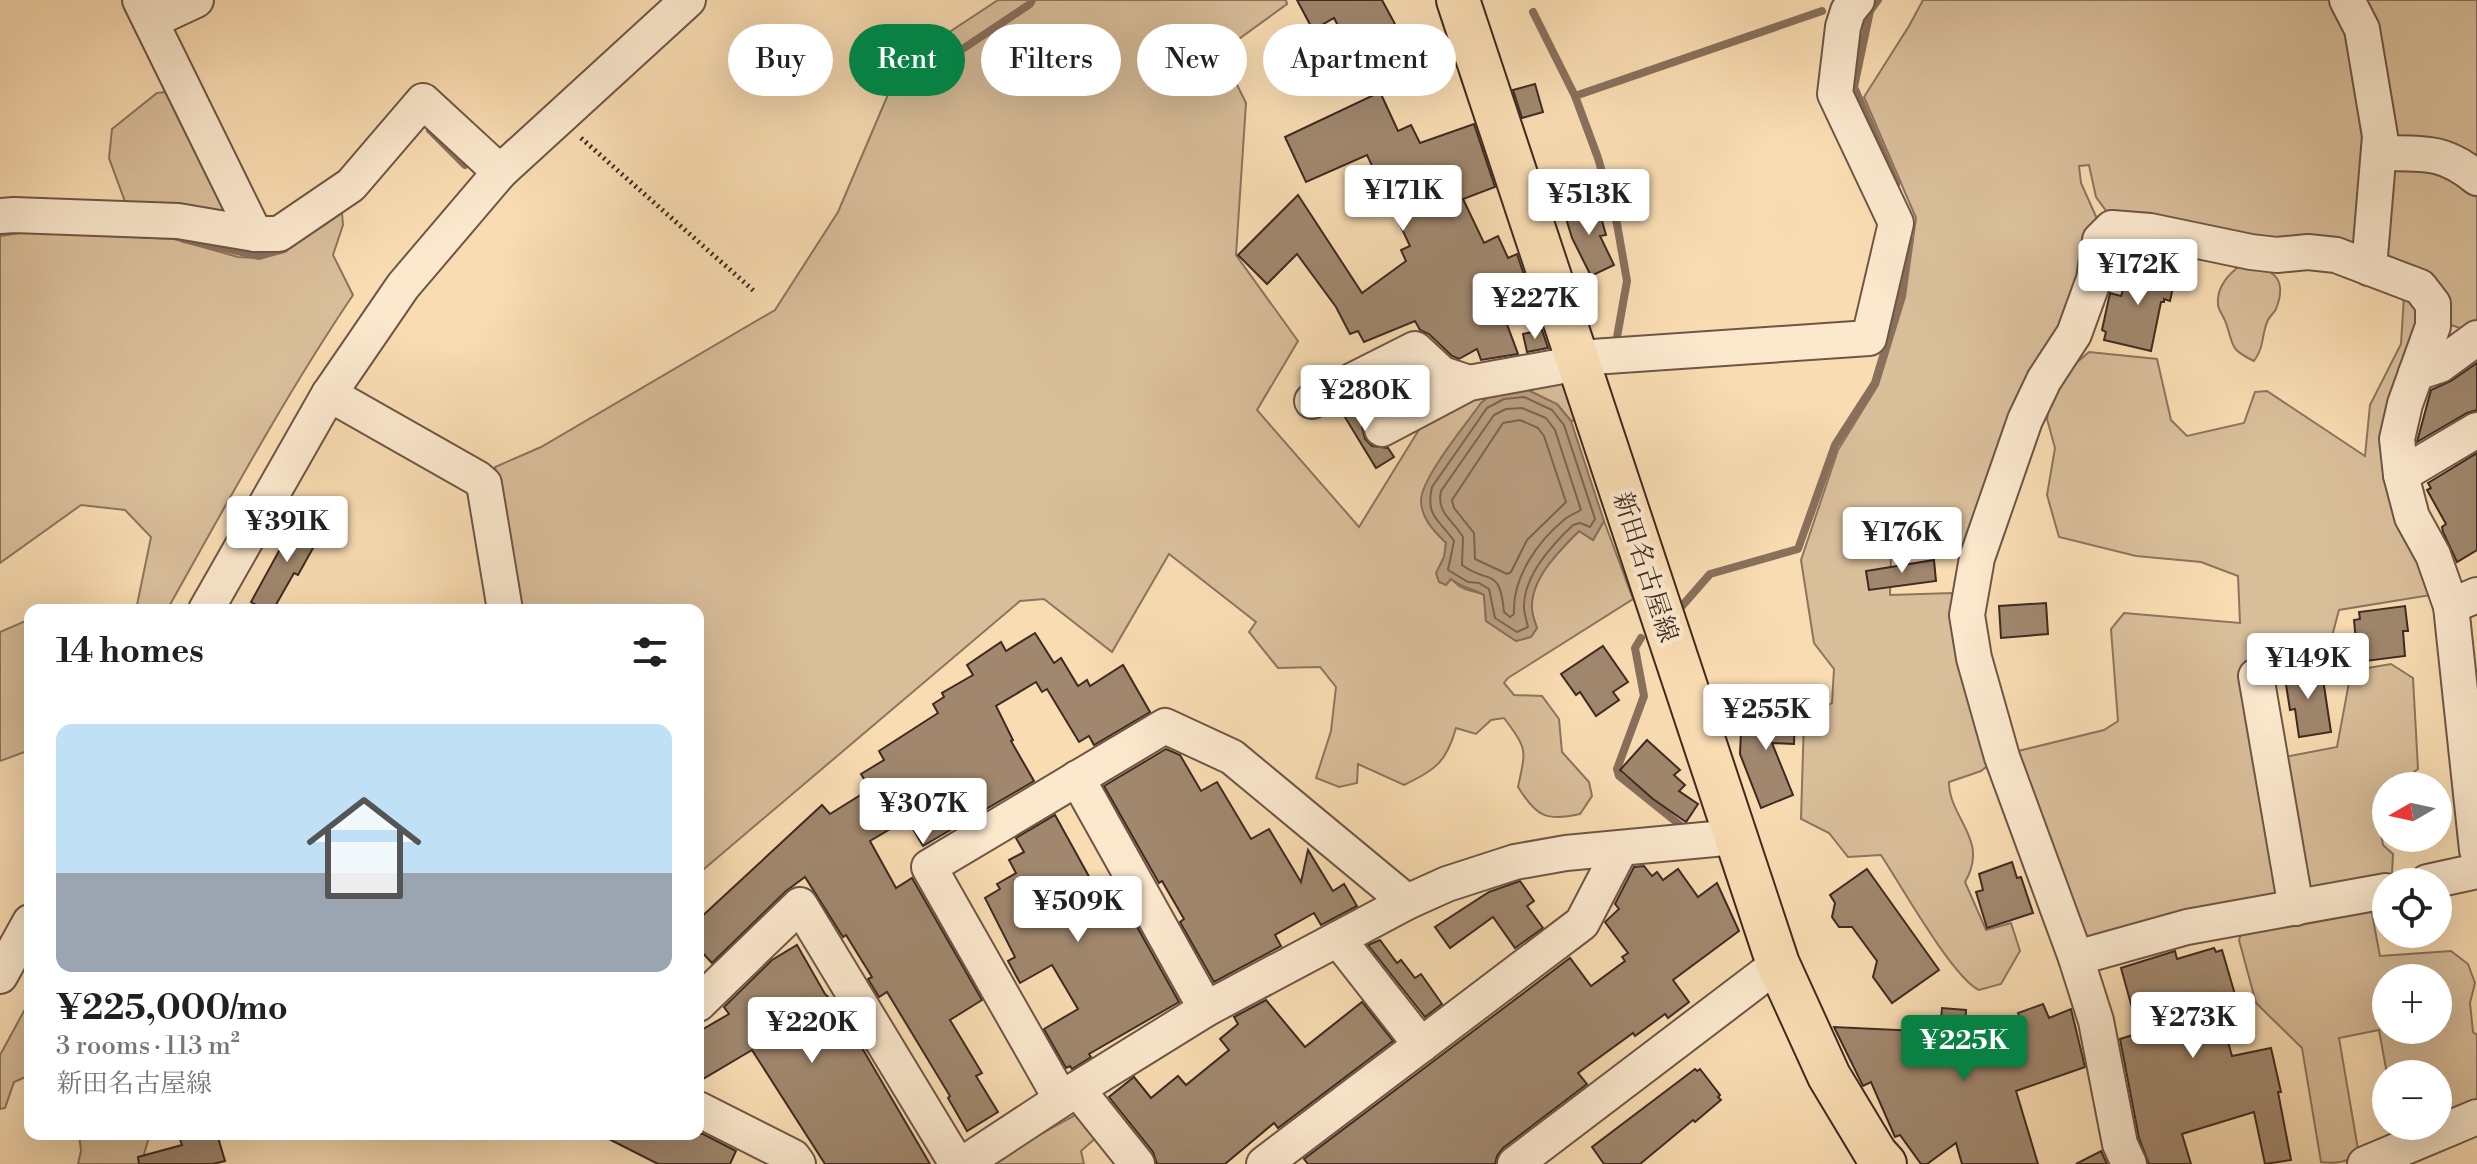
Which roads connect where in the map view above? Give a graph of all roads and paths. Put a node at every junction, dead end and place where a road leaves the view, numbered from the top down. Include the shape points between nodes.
1 (196, 0) edge
2 (688, 0) edge
3 (1458, 0) edge
4 (2347, 0) edge
5 (1845, 9) edge
6 (146, 11) edge
7 (559, 118) junction
8 (2379, 153) junction
9 (500, 172) junction
10 (2477, 178) edge
11 (0, 216) edge
12 (255, 234) junction
13 (2369, 268) junction
14 (754, 291) dead end
15 (2477, 338) edge
16 (1578, 361) junction
17 (2416, 373) junction
18 (1469, 383) junction
19 (329, 394) junction
20 (1312, 401) dead end
21 (1382, 429) dead end
22 (2477, 430) edge
23 (2401, 475) junction
24 (209, 604) edge
25 (504, 604) edge
26 (2468, 605) edge
27 (2256, 676) dead end
28 (1077, 778) junction
29 (2476, 834) edge
30 (1735, 837) junction
31 (1621, 848) junction
32 (2477, 871) edge
33 (2452, 876) edge
34 (2372, 894) edge
35 (1407, 902) junction
36 (2296, 908) junction
37 (24, 933) edge
38 (1338, 939) junction
39 (2076, 958) junction
40 (1778, 964) junction
41 (0, 976) edge
42 (704, 998) edge
43 (1206, 1009) junction
44 (1421, 1045) junction
45 (1069, 1094) junction
46 (704, 1112) edge
47 (2477, 1117) edge
48 (1874, 1161) edge
49 (798, 1164) edge
50 (960, 1164) edge
51 (1137, 1164) edge
52 (1264, 1164) edge
53 (1515, 1164) edge
54 (2129, 1164) edge
55 (2365, 1164) edge

1 - 6 street
2 - 7 street
3 - 16 main road, 新田名古屋線
4 - 8 street via 2362,29
5 - 16 street via 1835,94 1896,223 1869,338
6 - 12 street
7 - 9 street
7 - 14 path
8 - 10 street via 2436,154
8 - 13 street
9 - 12 street via 423,101 351,185 279,234
9 - 19 street via 403,286
11 - 12 street via 178,221
13 - 17 street via 2420,287 2433,304 2433,326
13 - 39 street via 2336,255 2251,252 2150,231 2112,228 2100,240 2085,308 2025,420 1977,558 1967,615 2002,757
15 - 17 street via 2440,365
16 - 18 street
16 - 30 main road, 新田名古屋線
17 - 23 street via 2397,439
18 - 20 street via 1442,374 1415,349
18 - 21 street
19 - 24 street
19 - 25 street via 484,484
22 - 23 street
23 - 26 street via 2412,517
26 - 29 street
27 - 36 street
28 - 35 street via 1165,726 1232,757
28 - 43 street
28 - 45 street via 929,867
30 - 31 street
30 - 40 main road, 新田名古屋線
31 - 35 street via 1515,862
31 - 44 street via 1582,923
32 - 33 street
34 - 36 street
35 - 38 street
36 - 39 street via 2187,927
37 - 41 street
38 - 43 street
38 - 44 street
39 - 54 street
40 - 48 main road, 新田名古屋線
40 - 53 street
42 - 50 street via 800,905
43 - 45 street
44 - 52 street
45 - 50 street
45 - 51 street
46 - 49 street
47 - 55 street

